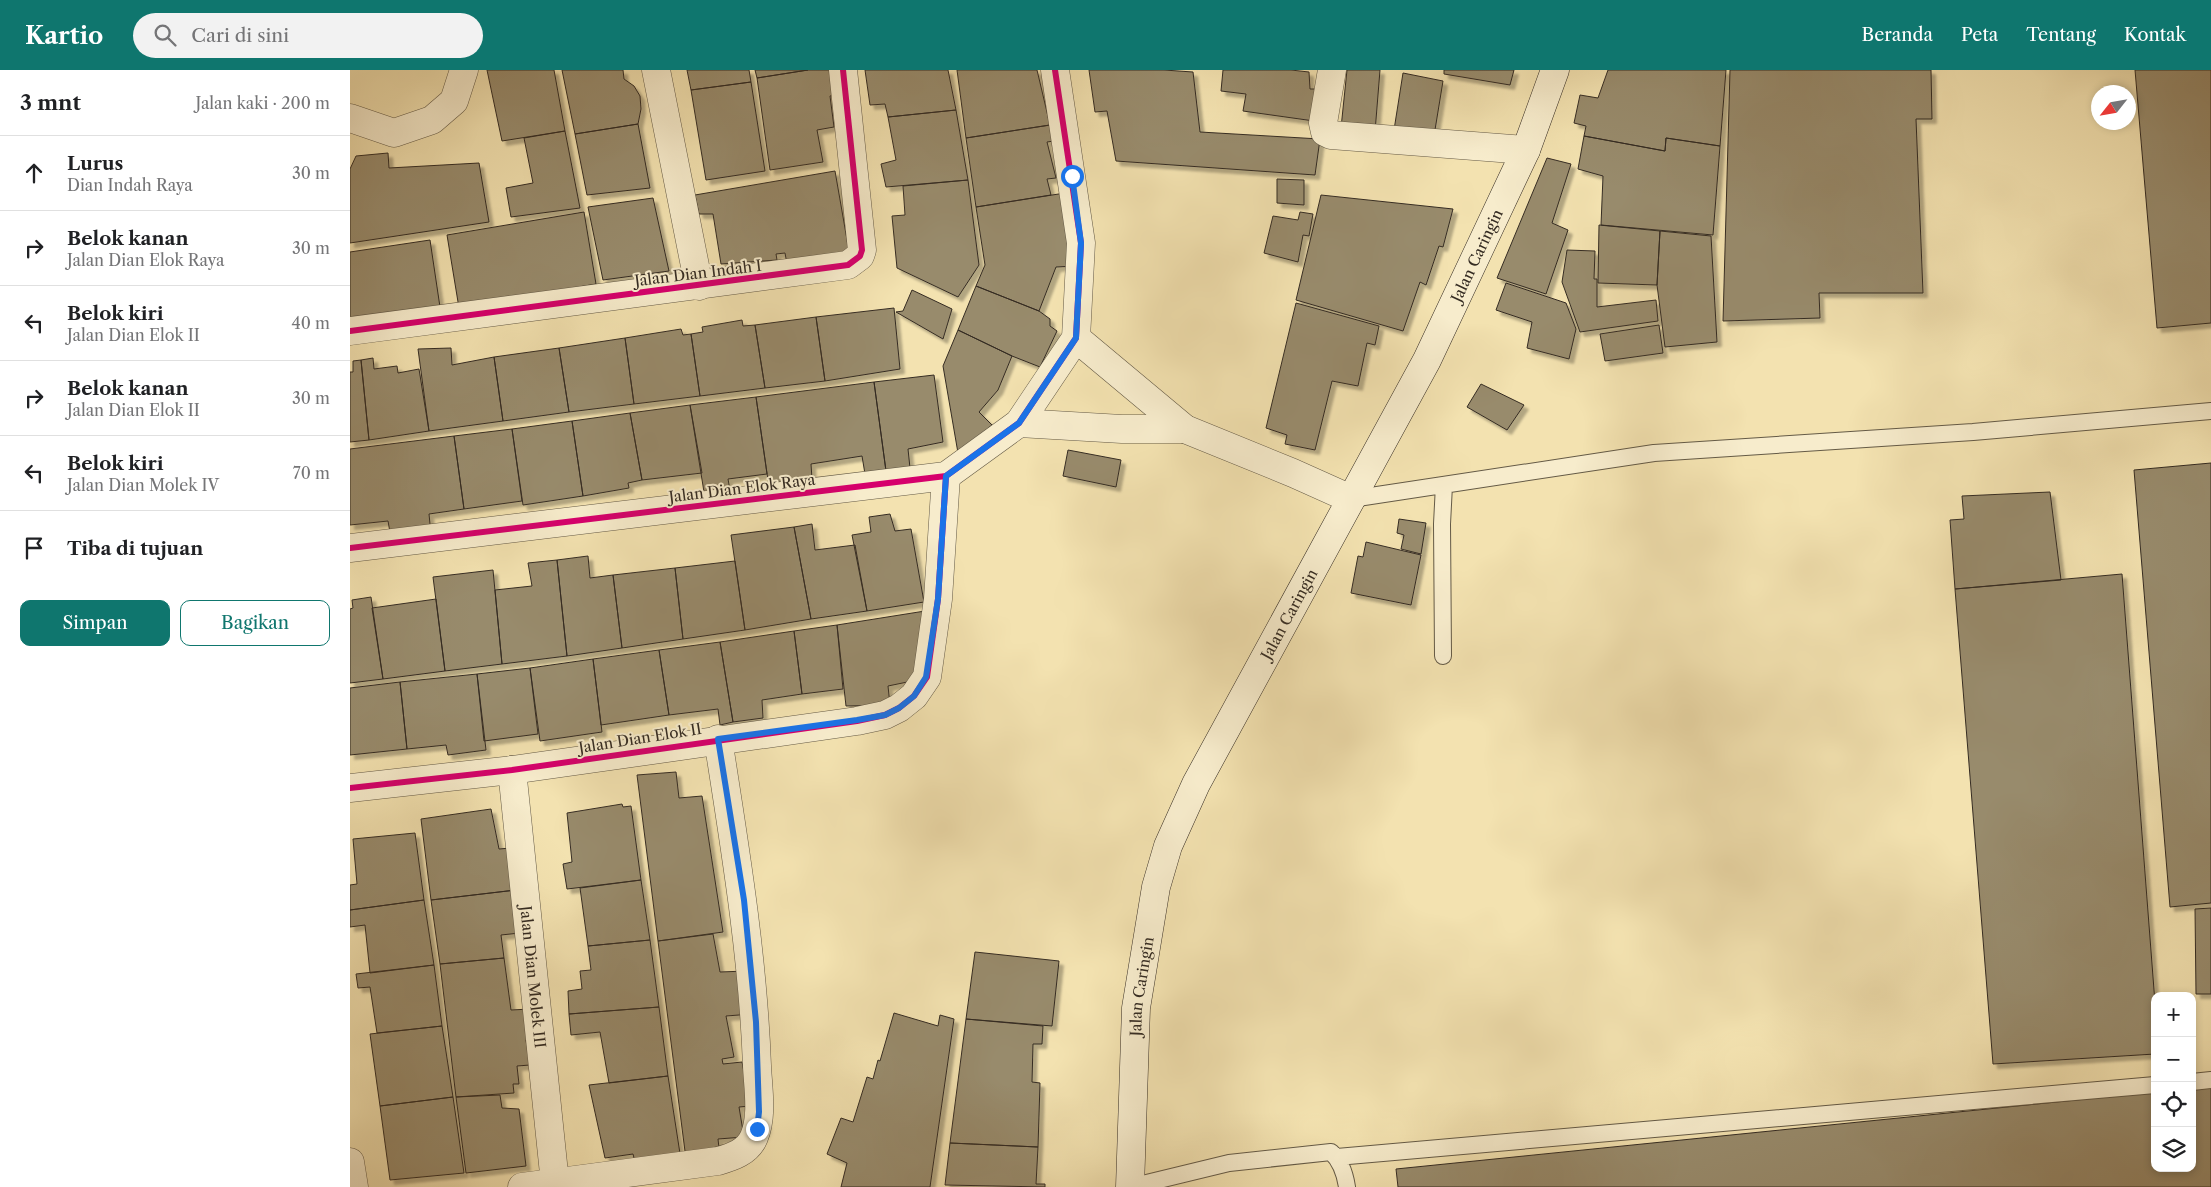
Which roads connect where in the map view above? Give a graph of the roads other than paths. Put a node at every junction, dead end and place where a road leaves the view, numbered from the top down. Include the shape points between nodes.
1 (464, 70) edge
2 (656, 70) edge
3 (844, 70) edge
4 (1055, 70) edge
5 (1332, 70) edge
6 (1555, 70) edge
7 (350, 118) edge
8 (1526, 150) junction
9 (699, 286) junction
10 (350, 331) edge
11 (1076, 338) junction
12 (2211, 411) edge
13 (1019, 423) junction
14 (1185, 429) junction
15 (946, 476) junction
16 (1444, 485) junction
17 (1351, 499) junction
18 (350, 548) edge
19 (1443, 656) dead end
20 (718, 739) junction
21 (512, 770) junction
22 (350, 788) edge
23 (2211, 1080) edge
24 (2196, 1082) edge
25 (2151, 1085) edge
26 (1337, 1157) junction
27 (350, 1162) edge
28 (555, 1183) junction
29 (354, 1187) edge
30 (522, 1187) edge
31 (1130, 1187) edge
32 (1347, 1187) edge

1 - 7 street via 454,102 432,120 394,133
2 - 9 street
3 - 9 street, Jalan Dian Indah I via 862,250 860,256 840,267
4 - 11 street via 1081,243
5 - 8 street via 1323,123 1325,132 1331,135
6 - 8 street, Jalan Caringin
8 - 17 street, Jalan Caringin via 1427,360
9 - 10 street, Jalan Dian Indah I
11 - 13 street, Jalan Dian Elok Raya
11 - 14 street
12 - 16 lane via 1974,432 1654,453
13 - 14 street
13 - 15 street, Jalan Dian Elok Raya
14 - 17 street
15 - 18 street, Jalan Dian Elok Raya
15 - 20 street, Jalan Dian Elok II via 938,599 926,677 914,696 885,715
16 - 17 lane
16 - 19 lane
17 - 31 street, Jalan Caringin via 1196,784 1168,846 1156,886 1136,1008
20 - 21 street, Jalan Dian Elok II
20 - 28 street via 744,900 756,1022 759,1112 754,1139 739,1153 718,1161
21 - 22 street, Jalan Dian Elok II
21 - 28 street, Jalan Dian Molek III
23 - 24 lane
25 - 26 lane
26 - 31 lane via 1331,1152 1229,1163
26 - 32 lane
27 - 29 street
28 - 30 street

